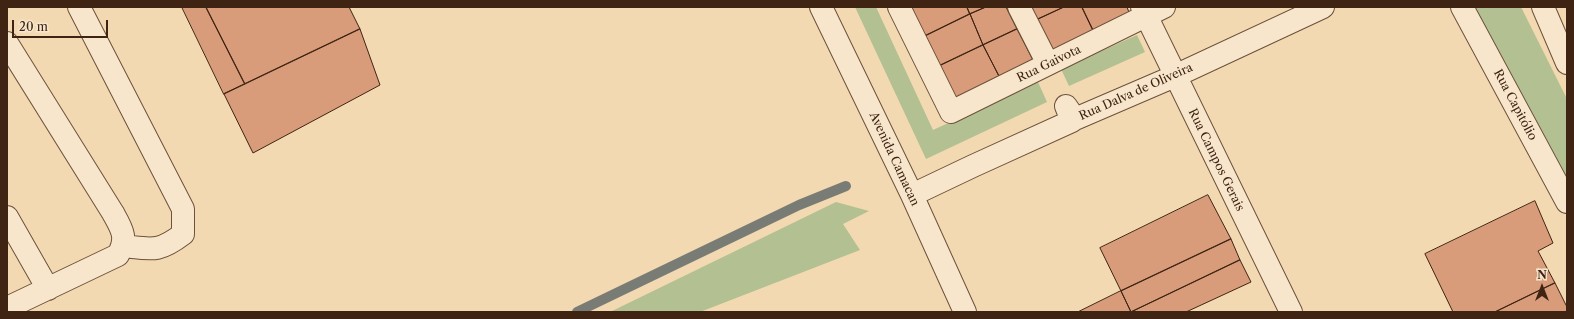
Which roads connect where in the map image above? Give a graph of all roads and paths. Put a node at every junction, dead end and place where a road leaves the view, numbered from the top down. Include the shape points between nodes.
1 (79, 7) edge
2 (822, 7) edge
3 (899, 7) edge
4 (1019, 7) edge
5 (1323, 7) edge
6 (1462, 7) edge
7 (1546, 8) edge
8 (1151, 10) edge
9 (7, 43) edge
10 (1567, 63) edge
11 (1048, 64) junction
12 (1175, 76) junction
13 (912, 196) junction
14 (1567, 202) edge
15 (7, 217) edge
16 (123, 246) junction
17 (48, 289) junction
18 (7, 308) edge
19 (965, 312) edge
20 (1291, 312) edge

1 - 16 street via 183,209 183,234 170,243 154,249
2 - 13 street, Avenida Camacan
3 - 11 street, Rua Gaivota via 950,112
4 - 11 street
5 - 12 street, Rua Dalva de Oliveira
6 - 14 street, Rua Capitólio
7 - 10 street
8 - 11 street, Rua Gaivota
8 - 12 street, Rua Campos Gerais
9 - 16 street via 116,218 121,227
12 - 13 street, Rua Dalva de Oliveira via 1075,119 1066,106 1072,121
12 - 20 street, Rua Campos Gerais
13 - 19 street, Avenida Camacan
15 - 17 street
16 - 17 street via 118,255
17 - 18 street

